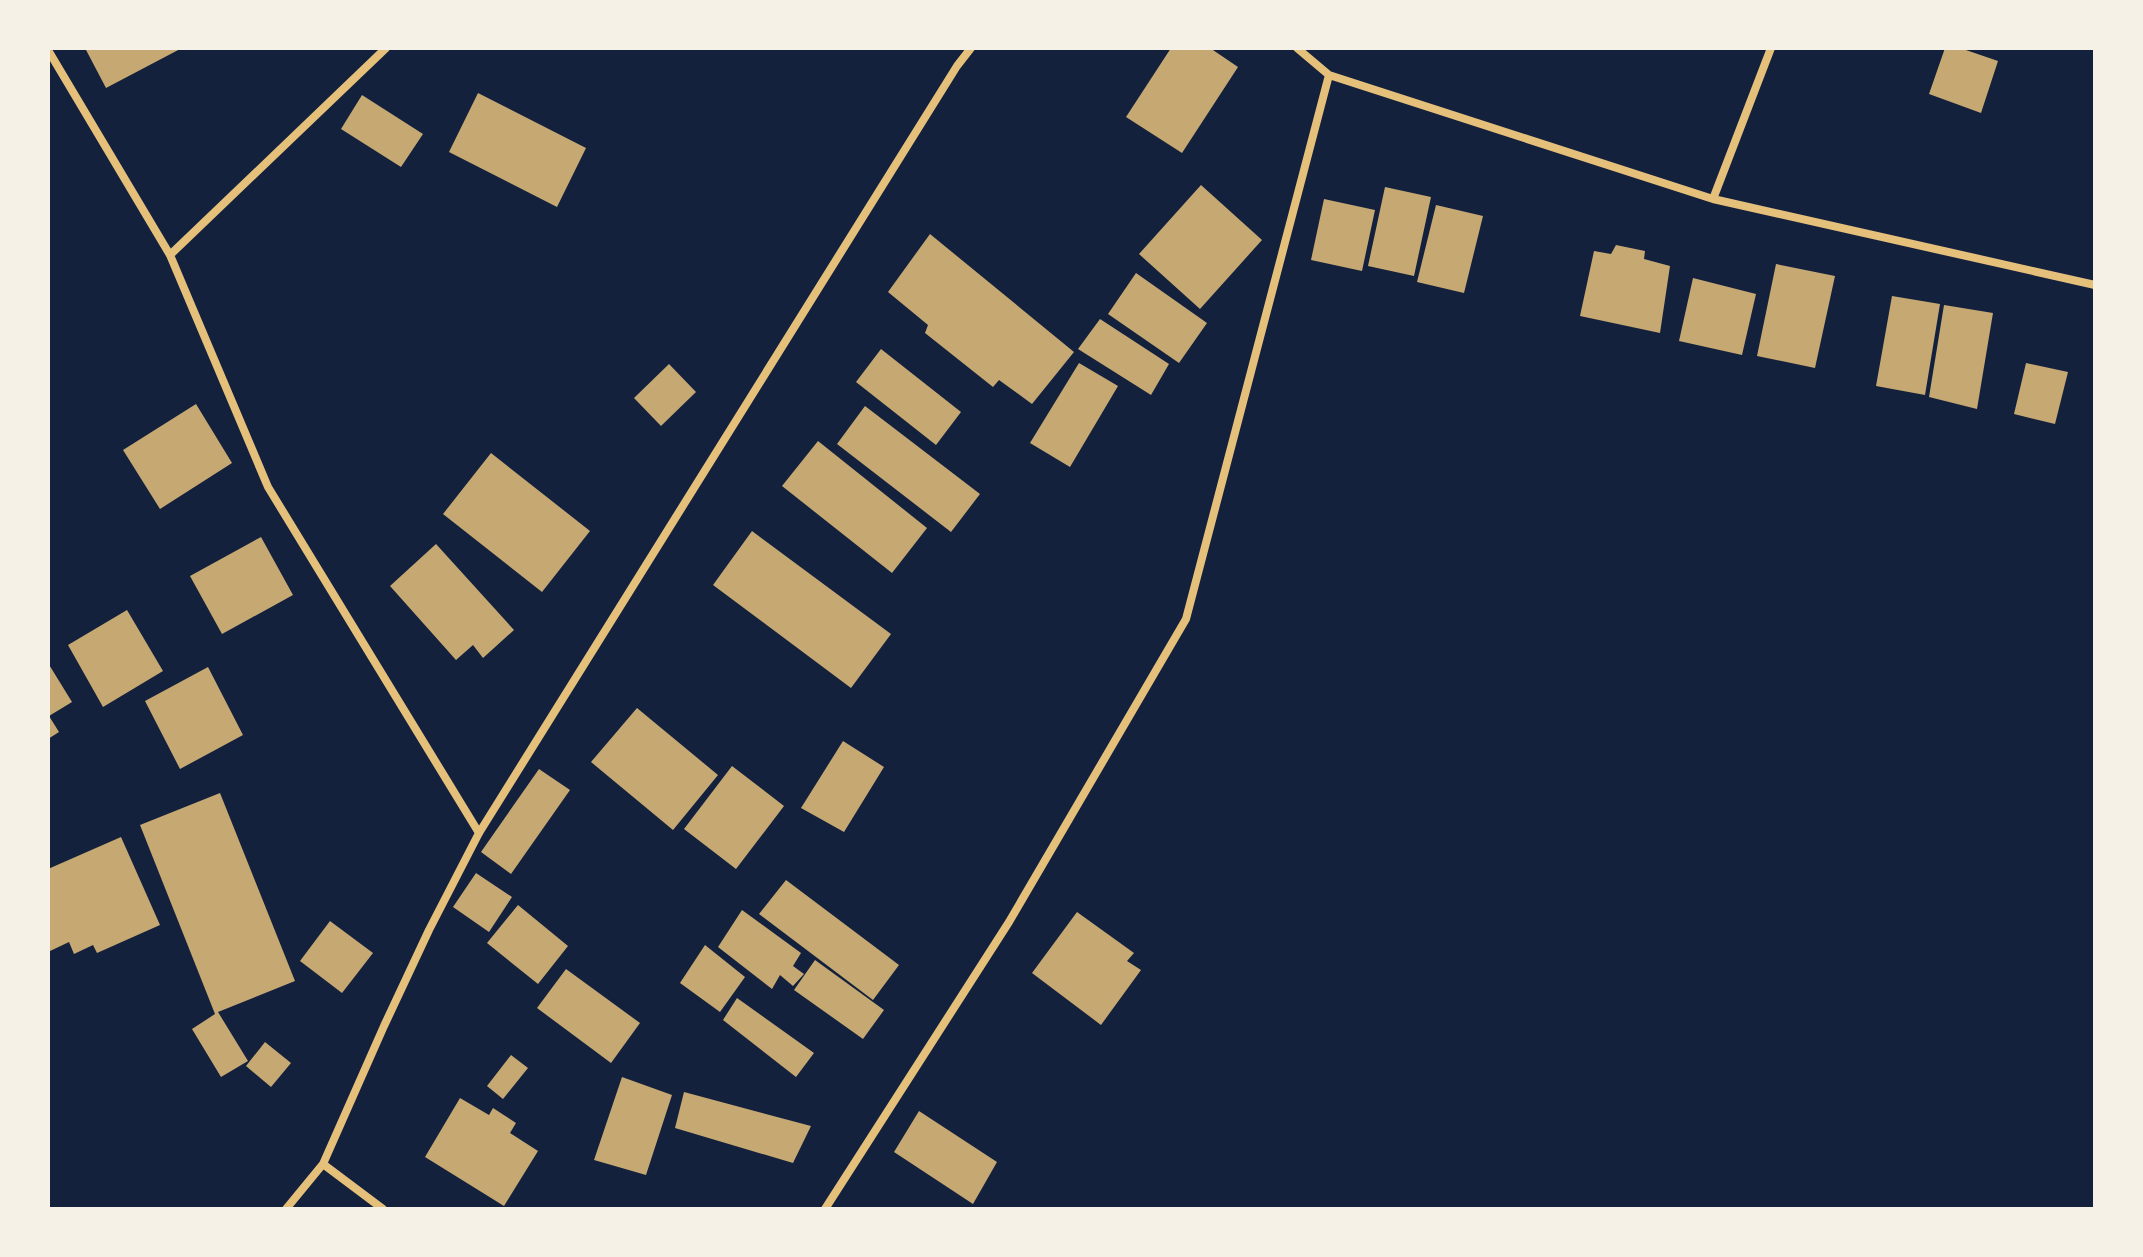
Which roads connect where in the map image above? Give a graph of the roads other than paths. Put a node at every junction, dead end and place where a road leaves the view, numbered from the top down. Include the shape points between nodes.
1 (386, 48) edge
2 (971, 48) edge
3 (1297, 48) edge
4 (1771, 48) edge
5 (48, 50) edge
6 (1329, 75) junction
7 (1713, 199) junction
8 (170, 255) junction
9 (2095, 285) edge
10 (479, 833) junction
11 (323, 1164) junction
12 (286, 1209) edge
13 (383, 1209) edge
14 (825, 1209) edge

1 - 8 street
2 - 10 street
3 - 6 street
4 - 7 street
5 - 8 street
6 - 7 street
6 - 14 street via 1186,619 1009,922
7 - 9 street
8 - 10 street via 268,487
10 - 11 street
11 - 12 street
11 - 13 street

